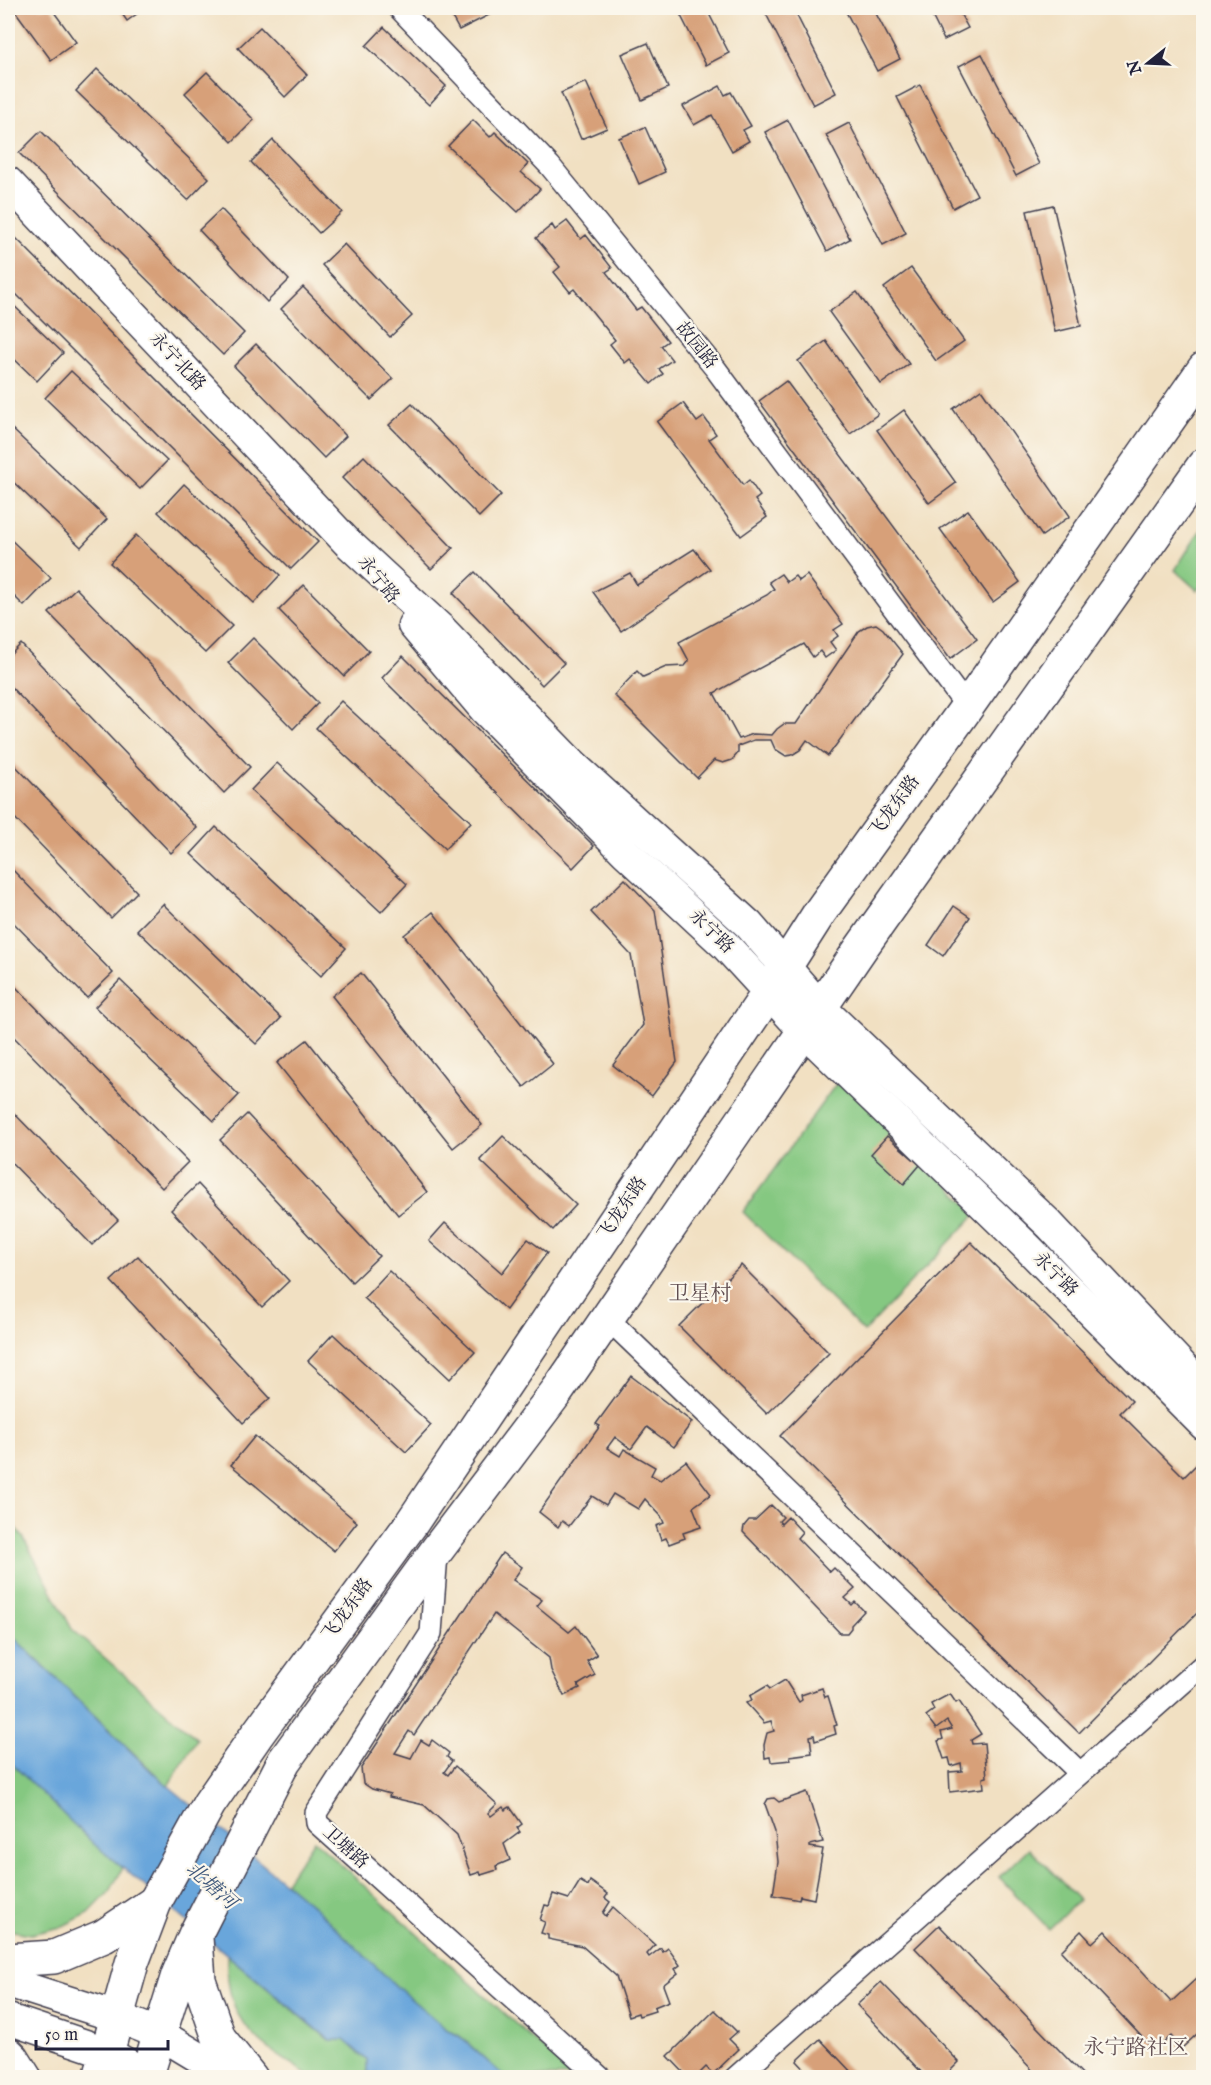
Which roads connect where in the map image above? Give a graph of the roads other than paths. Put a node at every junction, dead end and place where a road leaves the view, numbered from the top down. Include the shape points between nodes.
1 (399, 8) edge
2 (8, 182) edge
3 (1203, 369) edge
4 (1203, 465) edge
5 (347, 542) joint
6 (967, 707) junction
7 (778, 979) junction
8 (813, 1020) junction
9 (609, 1319) junction
10 (1203, 1389) edge
11 (1203, 1425) edge
12 (437, 1550) junction
13 (1203, 1664) edge
14 (1080, 1773) junction
15 (155, 1902) junction
16 (195, 1935) junction
17 (8, 1960) edge
18 (8, 1982) edge
19 (117, 2017) junction
20 (8, 2019) edge
21 (160, 2034) junction
22 (8, 2054) edge
23 (103, 2065) edge
24 (148, 2076) edge
25 (25, 2078) edge
26 (233, 2078) edge
27 (251, 2078) edge
28 (601, 2078) edge
29 (735, 2078) edge

1 - 6 street, 故园路 via 558,175 715,369
2 - 5 main road, 永宁北路
3 - 6 main road, 飞龙东路
4 - 8 main road, 飞龙东路
5 - 7 main road, 永宁路 via 485,710 626,853 726,946
6 - 7 main road, 飞龙东路 via 820,912
7 - 8 main road, 永宁路
7 - 15 main road, 飞龙东路 via 411,1524 209,1804
8 - 9 main road, 飞龙东路
8 - 10 main road, 永宁路 via 1049,1224
8 - 11 main road, 永宁路 via 1027,1247
9 - 12 main road, 飞龙东路
9 - 14 street
12 - 16 main road, 飞龙东路 via 284,1761
12 - 28 street, 卫塘路 via 431,1633 316,1813 317,1823
13 - 14 street
14 - 29 street
15 - 17 main road via 104,1936 54,1957
15 - 19 main road, 飞龙东路
16 - 21 main road, 飞龙东路
16 - 27 main road via 199,1980 219,2038
18 - 19 main road
19 - 21 main road
19 - 23 main road, 飞龙东路
20 - 23 main road
21 - 24 main road, 飞龙东路
21 - 26 main road
22 - 25 main road
23 - 24 main road

